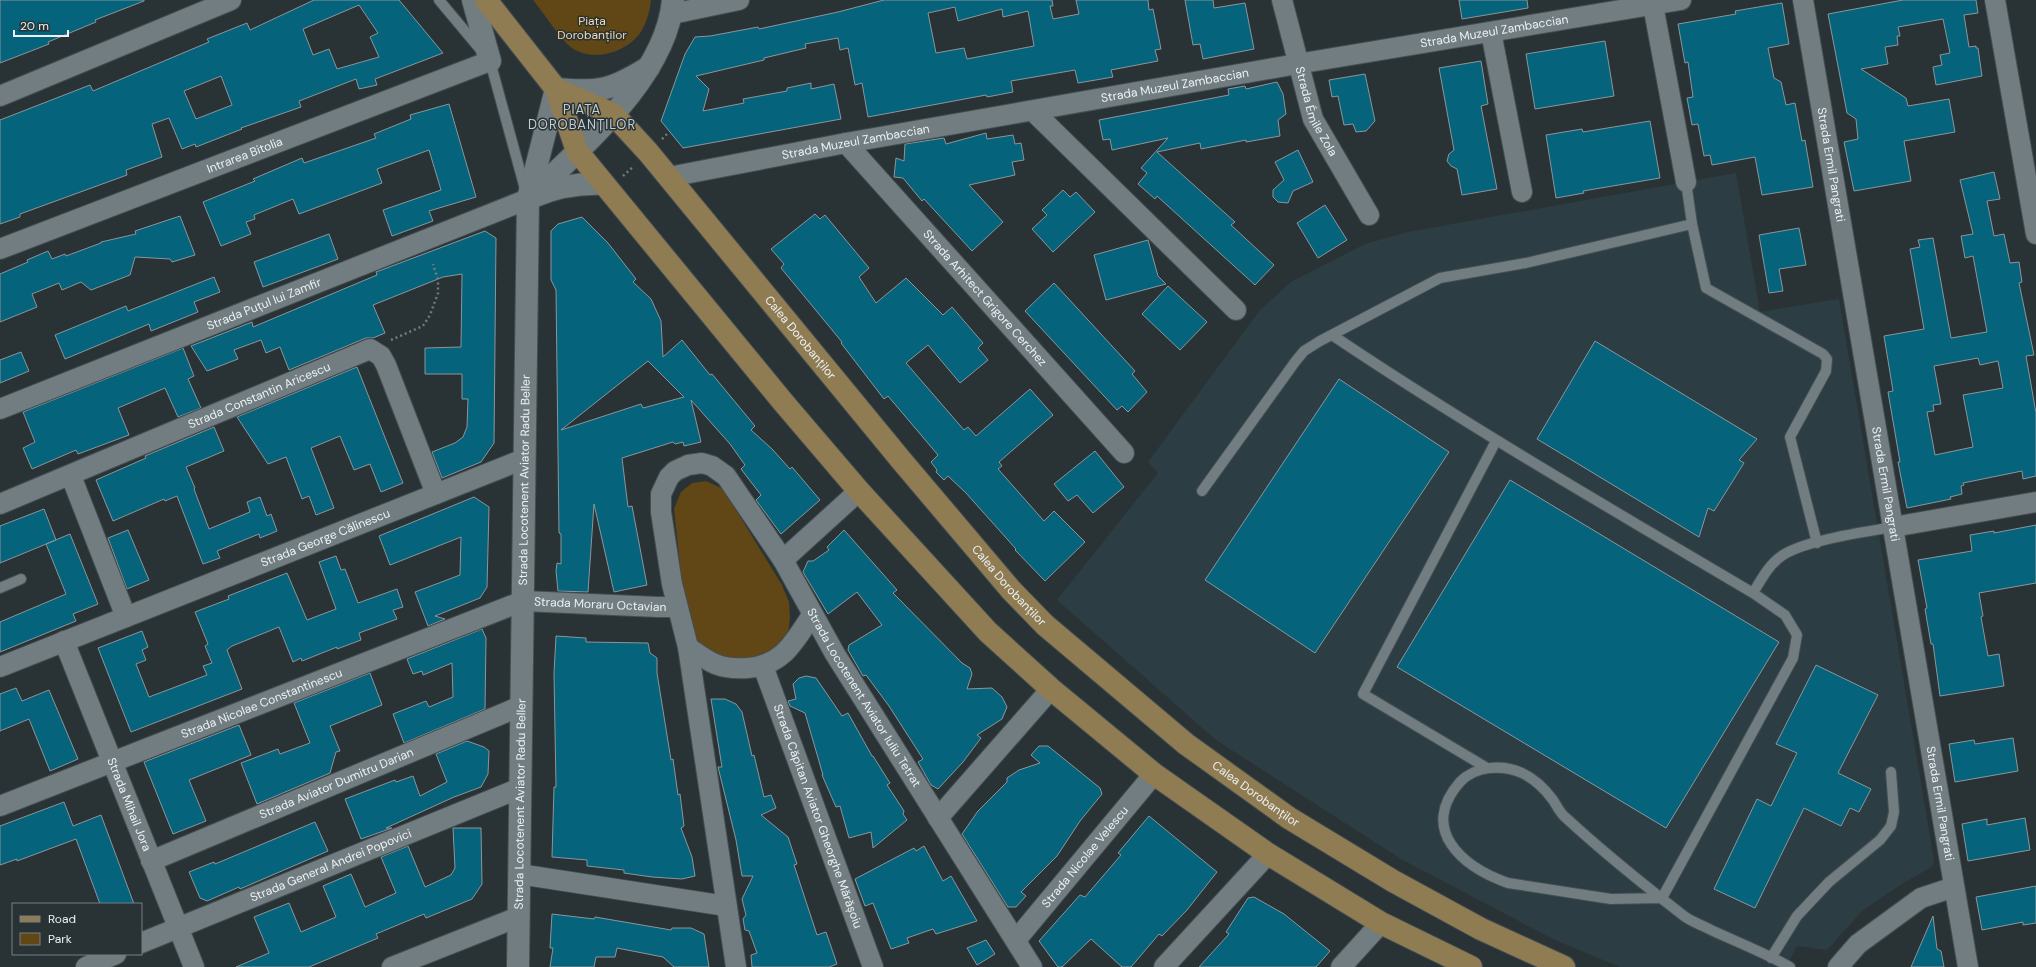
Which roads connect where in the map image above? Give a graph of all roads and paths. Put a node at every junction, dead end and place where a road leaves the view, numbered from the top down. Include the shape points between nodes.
1 (232, 0) edge
2 (439, 0) edge
3 (473, 0) edge
4 (486, 0) edge
5 (739, 0) edge
6 (1282, 0) edge
7 (1681, 0) edge
8 (1803, 0) edge
9 (1995, 0) edge
10 (1653, 5) junction
11 (673, 7) edge
12 (1491, 32) junction
13 (490, 61) junction
14 (1297, 64) junction
15 (649, 67) junction
16 (556, 89) junction
17 (0, 96) edge
18 (1033, 111) junction
19 (613, 114) junction
20 (668, 134) dead end
21 (846, 143) junction
22 (577, 151) junction
23 (648, 152) junction
24 (669, 177) junction
25 (1686, 182) joint
26 (605, 187) junction
27 (1522, 192) dead end
28 (528, 199) junction
29 (1369, 215) dead end
30 (1692, 224) junction
31 (2036, 234) edge
32 (0, 249) edge
33 (433, 264) dead end
34 (1236, 310) dead end
35 (1332, 335) junction
36 (370, 349) junction
37 (0, 409) edge
38 (1496, 441) junction
39 (1124, 453) dead end
40 (524, 459) junction
41 (71, 476) junction
42 (859, 491) junction
43 (1202, 491) dead end
44 (436, 494) junction
45 (2036, 502) edge
46 (0, 504) edge
47 (1893, 527) junction
48 (1817, 542) junction
49 (783, 560) junction
50 (21, 579) dead end
51 (0, 588) edge
52 (1753, 594) junction
53 (523, 601) junction
54 (677, 607) junction
55 (812, 615) junction
56 (126, 617) junction
57 (64, 641) junction
58 (688, 647) junction
59 (763, 666) junction
60 (0, 667) edge
61 (1051, 689) junction
62 (521, 706) junction
63 (112, 761) junction
64 (1487, 768) junction
65 (1891, 772) dead end
66 (1154, 774) junction
67 (520, 788) junction
68 (0, 806) edge
69 (938, 818) junction
70 (1268, 854) junction
71 (151, 861) junction
72 (519, 874) junction
73 (1954, 887) junction
74 (1662, 898) junction
75 (726, 906) junction
76 (518, 917) junction
77 (1381, 924) junction
78 (177, 928) junction
79 (1016, 940) junction
80 (142, 944) edge
81 (114, 955) edge
82 (1771, 958) junction
83 (86, 967) edge
84 (194, 967) edge
85 (392, 967) edge
86 (518, 967) edge
87 (736, 967) edge
88 (873, 967) edge
89 (1032, 967) edge
90 (1164, 967) edge
91 (1341, 967) edge
92 (1471, 967) edge
93 (1564, 967) edge
94 (1790, 967) edge
95 (1838, 967) edge
96 (1968, 967) edge

1 - 17 street
2 - 13 lane
3 - 13 street, Strada Locotenent Aviator Radu Beller
4 - 16 main road, Calea Dorobanților
5 - 11 street
6 - 14 street, Strada Émile Zola
7 - 10 street, Strada Muzeul Zambaccian
8 - 47 street, Strada Ermil Pangrati
9 - 31 street
10 - 12 street, Strada Muzeul Zambaccian
10 - 25 street
11 - 15 street via 662,44
12 - 14 street, Strada Muzeul Zambaccian
12 - 27 street
13 - 28 lane, Strada Locotenent Aviator Radu Beller
13 - 32 street, Intrarea Bitolia
14 - 18 street, Strada Muzeul Zambaccian
14 - 29 street, Strada Émile Zola via 1313,119
15 - 16 street via 623,83 610,87 579,91
15 - 19 street via 632,93
16 - 19 main road, Calea Dorobanților
16 - 22 main road, Calea Dorobanților
16 - 28 street
18 - 21 street, Strada Muzeul Zambaccian
18 - 34 street
19 - 22 street
19 - 23 main road, Calea Dorobanților
20 - 23 path
21 - 24 street, Strada Muzeul Zambaccian
21 - 39 street, Strada Arhitect Grigore Cerchez
22 - 26 main road, Calea Dorobanților
22 - 28 street
23 - 24 main road, Calea Dorobanților
23 - 26 path
24 - 93 main road, Calea Dorobanților via 901,460 1011,590 1045,625 1186,744 1289,818 1413,892 1480,928
25 - 30 lane
26 - 28 street via 588,183 561,187
26 - 42 main road, Calea Dorobanților
28 - 37 street, Strada Puțul lui Zamfir
28 - 40 street, Strada Locotenent Aviator Radu Beller
30 - 35 lane via 1526,263 1440,278
30 - 48 lane via 1706,288 1827,359 1826,372 1790,436
33 - 36 path via 438,280 438,293 423,326
35 - 38 lane
35 - 43 lane via 1304,351
36 - 41 street, Strada Constantin Aricescu
36 - 44 street via 380,356 386,365
38 - 52 lane
38 - 64 lane via 1363,694
40 - 44 street, Strada George Călinescu
40 - 53 street, Strada Locotenent Aviator Radu Beller
41 - 46 street, Strada Constantin Aricescu
41 - 56 street
42 - 49 street
42 - 61 main road, Calea Dorobanților via 988,632
44 - 56 street, Strada George Călinescu
45 - 47 street
47 - 48 lane
47 - 73 street, Strada Ermil Pangrati
48 - 52 lane via 1783,555 1771,565
49 - 54 street, Strada Locotenent Aviator Iuliu Tetrat via 726,476 712,466 702,463 688,465 669,477 661,494 661,512
49 - 55 street, Strada Locotenent Aviator Iuliu Tetrat
50 - 51 lane
52 - 74 lane via 1785,615 1797,635 1793,658
53 - 54 street, Strada Moraru Octavian
53 - 62 street, Strada Locotenent Aviator Radu Beller
53 - 63 street, Strada Nicolae Constantinescu
54 - 58 street
55 - 59 street via 794,642 778,658
55 - 69 street, Strada Locotenent Aviator Iuliu Tetrat
56 - 57 street, Strada George Călinescu
57 - 60 street, Strada George Călinescu
57 - 63 street, Strada Mihail Jora
58 - 59 street via 708,662 730,669
58 - 75 street
59 - 88 street, Strada Căpitan Aviator Gheorghe Mărășoiu
61 - 66 main road, Calea Dorobanților
61 - 69 street
62 - 67 street, Strada Locotenent Aviator Radu Beller
62 - 71 street, Strada Aviator Dumitru Darian
63 - 68 street, Strada Nicolae Constantinescu
63 - 71 street, Strada Mihail Jora
64 - 74 lane via 1521,773 1542,786 1564,816
64 - 74 lane via 1465,777 1450,793 1444,810 1444,826 1450,845 1463,860 1492,878 1508,883 1611,899
65 - 82 lane via 1894,812 1891,826 1880,840 1828,882 1797,916
66 - 70 main road, Calea Dorobanților
66 - 79 street, Strada Nicolae Velescu
67 - 72 street, Strada Locotenent Aviator Radu Beller
67 - 78 street, Strada General Andrei Popovici
69 - 79 street, Strada Locotenent Aviator Iuliu Tetrat
70 - 77 main road, Calea Dorobanților
70 - 90 street
71 - 78 street, Strada Mihail Jora
72 - 75 street
72 - 76 street, Strada Locotenent Aviator Radu Beller
73 - 95 street via 1921,898 1858,944
73 - 96 street, Strada Ermil Pangrati
74 - 82 lane via 1686,918
75 - 87 street
76 - 85 street
76 - 86 street, Strada Locotenent Aviator Radu Beller
77 - 91 street
77 - 92 main road, Calea Dorobanților
78 - 80 street, Strada General Andrei Popovici
78 - 84 street, Strada Mihail Jora
79 - 89 street, Strada Locotenent Aviator Iuliu Tetrat
81 - 83 street
82 - 94 lane

